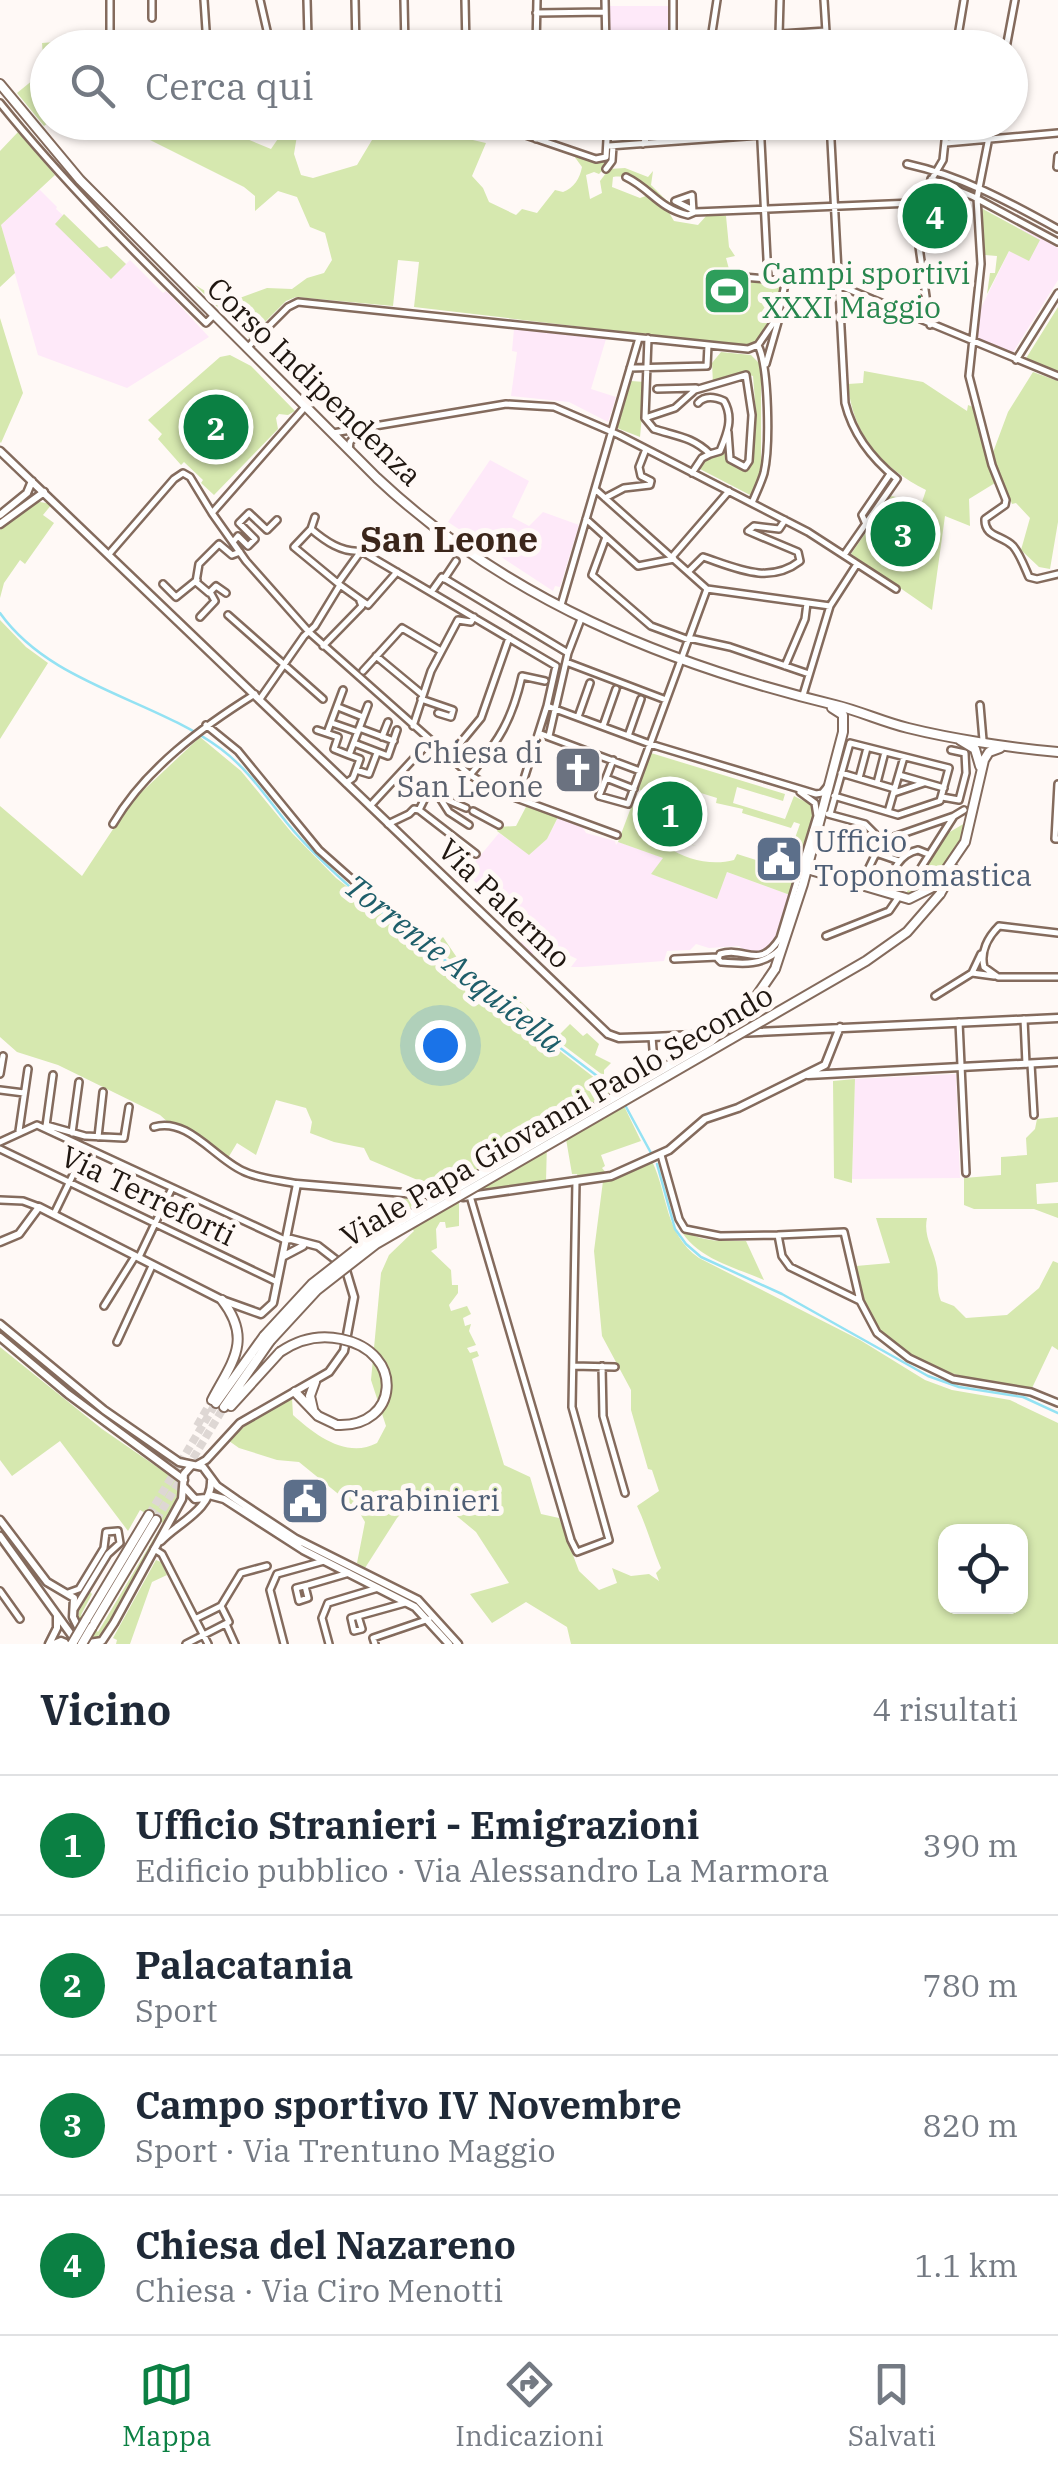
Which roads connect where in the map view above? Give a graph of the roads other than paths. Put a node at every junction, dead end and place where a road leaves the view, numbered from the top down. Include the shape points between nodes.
1 (110, 0) edge
2 (152, 0) edge
3 (204, 0) edge
4 (260, 0) edge
5 (307, 0) edge
6 (355, 0) edge
7 (404, 0) edge
8 (466, 0) edge
9 (537, 0) edge
10 (605, 0) edge
11 (672, 0) edge
12 (717, 0) edge
13 (780, 0) edge
14 (824, 0) edge
15 (964, 0) edge
16 (1015, 0) edge
17 (605, 12) junction
18 (536, 13) junction
19 (152, 18) dead end
20 (110, 30) edge
21 (206, 30) edge
22 (267, 30) edge
23 (308, 30) edge
24 (356, 30) edge
25 (405, 30) edge
26 (466, 30) edge
27 (536, 30) edge
28 (606, 30) edge
29 (673, 30) edge
30 (712, 30) edge
31 (779, 30) edge
32 (826, 30) edge
33 (959, 30) edge
34 (1009, 30) edge
35 (0, 84) edge
36 (0, 103) edge
37 (30, 121) edge
38 (1058, 133) edge
39 (1028, 136) edge
40 (30, 138) edge
41 (31, 140) edge
42 (46, 140) edge
43 (536, 140) edge
44 (610, 140) edge
45 (693, 140) edge
46 (761, 140) edge
47 (831, 140) edge
48 (946, 140) edge
49 (978, 140) edge
50 (988, 140) edge
51 (946, 143) junction
52 (611, 146) junction
53 (1058, 156) edge
54 (907, 164) dead end
55 (1057, 167) edge
56 (606, 169) dead end
57 (70, 170) junction
58 (938, 170) junction
59 (62, 176) junction
60 (626, 178) dead end
61 (931, 179) junction
62 (979, 187) junction
63 (977, 198) junction
64 (913, 203) junction
65 (834, 207) junction
66 (766, 210) junction
67 (1058, 229) edge
68 (1058, 242) edge
69 (743, 276) dead end
70 (768, 278) junction
71 (786, 280) junction
72 (838, 286) junction
73 (1058, 293) edge
74 (781, 305) junction
75 (214, 315) junction
76 (930, 325) junction
77 (639, 337) junction
78 (648, 338) junction
79 (973, 342) junction
80 (708, 345) junction
81 (758, 345) junction
82 (247, 348) junction
83 (1016, 360) junction
84 (630, 368) junction
85 (647, 368) junction
86 (765, 372) junction
87 (1058, 376) edge
88 (699, 388) junction
89 (656, 389) dead end
90 (698, 403) dead end
91 (305, 406) junction
92 (646, 418) junction
93 (362, 429) junction
94 (612, 432) junction
95 (728, 432) junction
96 (332, 434) junction
97 (646, 449) junction
98 (0, 450) edge
99 (349, 450) junction
100 (710, 454) junction
101 (692, 473) junction
102 (32, 480) junction
103 (595, 489) junction
104 (44, 492) junction
105 (729, 492) junction
106 (604, 498) junction
107 (54, 501) junction
108 (752, 503) junction
109 (25, 505) junction
110 (212, 513) junction
111 (0, 515) edge
112 (315, 518) dead end
113 (586, 519) junction
114 (278, 520) dead end
115 (785, 520) junction
116 (0, 524) edge
117 (311, 528) junction
118 (606, 537) junction
119 (232, 542) junction
120 (360, 551) junction
121 (240, 552) junction
122 (108, 554) junction
123 (844, 556) junction
124 (673, 558) junction
125 (456, 561) dead end
126 (856, 564) junction
127 (397, 572) junction
128 (688, 572) junction
129 (1058, 574) edge
130 (443, 578) junction
131 (196, 580) junction
132 (163, 584) dead end
133 (339, 584) junction
134 (473, 586) dead end
135 (707, 590) junction
136 (896, 590) dead end
137 (210, 592) junction
138 (226, 592) dead end
139 (432, 592) junction
140 (356, 594) junction
141 (468, 594) junction
142 (497, 601) dead end
143 (808, 603) junction
144 (830, 606) junction
145 (492, 608) junction
146 (560, 608) junction
147 (228, 615) dead end
148 (474, 616) junction
149 (200, 617) dead end
150 (580, 619) junction
151 (547, 630) dead end
152 (309, 632) junction
153 (508, 638) junction
154 (543, 638) junction
155 (689, 639) junction
156 (323, 646) junction
157 (442, 652) junction
158 (568, 654) junction
159 (376, 656) junction
160 (681, 661) junction
161 (566, 662) junction
162 (284, 664) junction
163 (785, 666) junction
164 (362, 671) dead end
165 (808, 674) junction
166 (545, 680) dead end
167 (590, 683) dead end
168 (616, 689) dead end
169 (343, 690) dead end
170 (257, 697) junction
171 (422, 697) junction
172 (802, 698) junction
173 (323, 699) dead end
174 (641, 699) dead end
175 (666, 700) junction
176 (818, 702) junction
177 (368, 705) dead end
178 (980, 705) dead end
179 (547, 706) junction
180 (337, 707) junction
181 (556, 709) junction
182 (438, 713) dead end
183 (866, 716) junction
184 (363, 717) junction
185 (578, 717) junction
186 (331, 722) junction
187 (388, 722) dead end
188 (413, 726) junction
189 (602, 726) junction
190 (200, 729) junction
191 (317, 730) dead end
192 (358, 730) junction
193 (397, 730) dead end
194 (843, 732) junction
195 (327, 733) junction
196 (541, 734) junction
197 (549, 736) junction
198 (628, 736) junction
199 (950, 736) junction
200 (382, 737) junction
201 (982, 740) junction
202 (394, 741) junction
203 (430, 741) junction
204 (354, 743) junction
205 (650, 744) junction
206 (1010, 746) junction
207 (867, 748) junction
208 (950, 750) dead end
209 (377, 752) junction
210 (885, 752) junction
211 (1058, 752) edge
212 (349, 755) junction
213 (904, 757) junction
214 (448, 758) junction
215 (613, 760) junction
216 (356, 770) junction
217 (640, 771) junction
218 (470, 775) junction
219 (836, 775) junction
220 (898, 775) junction
221 (396, 778) junction
222 (606, 778) junction
223 (859, 778) junction
224 (979, 780) junction
225 (346, 783) junction
226 (924, 783) junction
227 (876, 784) junction
228 (1058, 784) edge
229 (790, 786) junction
230 (634, 788) junction
231 (944, 788) junction
232 (894, 791) junction
233 (834, 796) junction
234 (942, 797) junction
235 (424, 798) dead end
236 (440, 798) junction
237 (518, 798) junction
238 (370, 806) junction
239 (419, 810) junction
240 (964, 810) dead end
241 (888, 812) junction
242 (827, 813) junction
243 (954, 816) junction
244 (113, 824) dead end
245 (388, 824) junction
246 (469, 824) dead end
247 (499, 825) dead end
248 (617, 835) dead end
249 (1058, 839) edge
250 (882, 841) junction
251 (965, 842) junction
252 (476, 854) dead end
253 (876, 854) junction
254 (928, 854) junction
255 (899, 861) junction
256 (807, 869) junction
257 (910, 885) dead end
258 (860, 886) junction
259 (364, 889) dead end
260 (884, 894) junction
261 (898, 898) junction
262 (1058, 932) edge
263 (826, 936) dead end
264 (787, 938) junction
265 (982, 952) junction
266 (718, 957) junction
267 (674, 959) dead end
268 (972, 973) junction
269 (998, 976) junction
270 (1058, 977) edge
271 (935, 996) dead end
272 (1058, 1018) edge
273 (1024, 1019) junction
274 (959, 1022) junction
275 (840, 1027) junction
276 (652, 1036) junction
277 (2, 1056) dead end
278 (654, 1062) dead end
279 (1058, 1062) edge
280 (1028, 1064) junction
281 (825, 1065) junction
282 (962, 1068) junction
283 (28, 1069) dead end
284 (0, 1074) edge
285 (54, 1074) dead end
286 (830, 1074) junction
287 (802, 1076) junction
288 (79, 1082) dead end
289 (0, 1090) edge
290 (24, 1092) junction
291 (103, 1092) dead end
292 (129, 1107) dead end
293 (1034, 1115) dead end
294 (46, 1126) junction
295 (154, 1127) dead end
296 (19, 1132) junction
297 (72, 1132) junction
298 (98, 1136) junction
299 (0, 1146) edge
300 (86, 1148) junction
301 (661, 1154) junction
302 (966, 1173) dead end
303 (576, 1181) junction
304 (69, 1183) junction
305 (297, 1184) junction
306 (172, 1188) junction
307 (470, 1196) junction
308 (0, 1200) edge
309 (40, 1207) junction
310 (54, 1214) junction
311 (288, 1223) junction
312 (155, 1224) junction
313 (778, 1235) junction
314 (285, 1240) junction
315 (0, 1242) edge
316 (303, 1244) junction
317 (136, 1259) junction
318 (281, 1262) junction
319 (152, 1266) junction
320 (276, 1282) junction
321 (222, 1300) junction
322 (860, 1301) junction
323 (104, 1306) dead end
324 (0, 1324) edge
325 (0, 1337) edge
326 (267, 1338) junction
327 (118, 1342) dead end
328 (572, 1366) junction
329 (602, 1366) junction
330 (615, 1367) dead end
331 (314, 1382) junction
332 (295, 1392) junction
333 (1058, 1403) edge
334 (220, 1405) junction
335 (314, 1413) junction
336 (224, 1438) junction
337 (193, 1466) junction
338 (210, 1477) junction
339 (184, 1484) junction
340 (624, 1493) dead end
341 (208, 1496) junction
342 (152, 1517) tunnel mouth
343 (0, 1520) edge
344 (0, 1536) edge
345 (154, 1549) junction
346 (324, 1560) junction
347 (267, 1566) dead end
348 (349, 1574) junction
349 (306, 1586) dead end
350 (378, 1588) junction
351 (0, 1591) edge
352 (66, 1593) junction
353 (408, 1602) junction
354 (221, 1606) junction
355 (75, 1608) junction
356 (54, 1611) junction
357 (427, 1614) junction
358 (360, 1616) dead end
359 (20, 1619) dead end
360 (195, 1619) junction
361 (114, 1623) junction
362 (225, 1623) junction
363 (203, 1635) junction
364 (283, 1642) edge
365 (451, 1643) edge
366 (52, 1644) edge
367 (80, 1644) edge
368 (107, 1644) edge
369 (186, 1644) edge
370 (208, 1644) edge
371 (235, 1644) edge
372 (329, 1644) edge
373 (374, 1644) edge

1 - 20 street
2 - 19 street
3 - 21 street
4 - 22 street
5 - 23 street
6 - 24 street
7 - 25 street
8 - 26 street
9 - 18 street
10 - 17 street
11 - 29 street
12 - 30 street
13 - 31 street
14 - 32 street
15 - 33 street
16 - 34 street
17 - 18 street
17 - 28 street
18 - 27 street
35 - 37 main road, Corso Indipendenza
36 - 40 street
38 - 39 street
41 - 59 street
42 - 57 main road, Corso Indipendenza
43 - 52 street via 590,159 604,158
44 - 52 street
45 - 52 street
46 - 66 street
47 - 65 street
48 - 51 street
49 - 51 street
50 - 62 street
51 - 58 street
52 - 56 street
53 - 55 street
54 - 58 street
57 - 59 street
57 - 75 main road, Corso Indipendenza
58 - 61 street
58 - 62 street
59 - 75 street via 206,323
60 - 66 street via 683,214
61 - 63 street
61 - 64 street
62 - 63 street
62 - 67 street
63 - 68 street
63 - 79 street via 981,264
64 - 65 street
64 - 76 street
65 - 66 street
65 - 72 street
66 - 70 street
69 - 70 street
70 - 71 street
71 - 72 street
71 - 74 street
72 - 76 street
72 - 123 street via 848,412 867,450 890,474
73 - 83 street
74 - 81 street
74 - 86 street
75 - 82 main road, Corso Indipendenza
76 - 79 street
77 - 78 street
77 - 82 street via 294,302
77 - 84 street
78 - 80 street
78 - 85 street
79 - 83 street
79 - 129 street via 970,382 1006,500 984,528 1014,547 1029,577
80 - 81 street
80 - 85 street via 706,366
81 - 86 street
82 - 91 main road, Corso Indipendenza
83 - 87 street
84 - 85 street
84 - 94 street
85 - 92 street
86 - 108 street via 766,462
88 - 89 street
88 - 92 street via 675,408
88 - 95 street via 746,375 752,415 745,468 730,459
90 - 95 street via 724,401
91 - 96 main road, Corso Indipendenza
91 - 110 street
92 - 100 street via 654,429 683,435
93 - 94 street via 529,403 567,410
93 - 96 street
93 - 99 street
94 - 97 street
94 - 103 street
95 - 100 street via 720,451
96 - 99 main road, Corso Indipendenza
97 - 101 street
97 - 106 street via 638,466 650,485
98 - 102 main road, Via Palermo
99 - 146 main road, Corso Indipendenza via 438,530
100 - 101 street
101 - 105 street
102 - 104 main road, Via Palermo
102 - 111 main road via 27,493
103 - 106 street
103 - 113 street
104 - 107 main road, Via Palermo
104 - 109 main road
105 - 108 street
105 - 124 street
106 - 124 street
107 - 109 main road
107 - 122 main road, Via Palermo
108 - 115 street
109 - 116 main road
110 - 119 street
110 - 122 street via 186,474 174,479
112 - 117 street
113 - 118 street
113 - 146 street
114 - 119 street via 267,530 249,512 239,523 255,539 248,546 238,536
115 - 123 street
115 - 128 street via 779,529 748,530 798,552 794,566 758,575 703,557
117 - 120 street via 349,552
117 - 133 street via 294,547
118 - 124 street via 638,566
118 - 155 street via 592,575 651,626
119 - 121 street
120 - 127 street
120 - 133 street
121 - 131 street via 232,555 219,544 199,564
121 - 152 street
122 - 170 main road, Via Palermo
123 - 126 street
124 - 128 street
125 - 130 street
126 - 136 street
126 - 144 street
127 - 139 street
127 - 140 street via 368,606
128 - 135 street
130 - 139 street
130 - 141 street
131 - 132 street via 176,597
131 - 137 street
133 - 140 street
133 - 152 street
134 - 141 street
135 - 143 street
135 - 155 street
137 - 138 street via 216,586
137 - 149 street via 215,600
139 - 148 street
140 - 156 street via 362,606
141 - 145 street
142 - 145 street
143 - 144 street
143 - 163 street
144 - 165 street
145 - 154 street
146 - 150 main road, Corso Indipendenza
147 - 162 street
148 - 153 street
148 - 157 street via 471,622 458,620
150 - 158 street
150 - 160 main road, Corso Indipendenza
151 - 154 street
152 - 156 street
152 - 162 street
153 - 179 street via 556,666
153 - 214 street via 481,718
154 - 158 street
155 - 160 street
155 - 163 street
156 - 188 street
157 - 159 street via 402,628
157 - 171 street
158 - 161 street
159 - 164 street
159 - 171 street
160 - 172 main road, Corso Indipendenza
160 - 175 street
161 - 175 street
161 - 181 street
162 - 170 street
162 - 173 street
163 - 165 street
165 - 172 street
166 - 218 street via 522,676 498,743
167 - 185 street
168 - 189 street
169 - 180 street
170 - 190 street
170 - 225 main road, Via Palermo
171 - 182 street via 453,710 451,718
171 - 188 street
172 - 176 main road, Corso Indipendenza
174 - 198 street
175 - 205 street
176 - 183 main road, Corso Indipendenza
176 - 194 main road via 841,713
177 - 184 street
178 - 201 street
179 - 181 street
179 - 196 street
180 - 184 street
180 - 186 street
181 - 185 street
181 - 197 street
183 - 194 main road via 852,716
183 - 199 main road
184 - 192 street
185 - 189 street
186 - 192 street
186 - 195 street
187 - 200 street
188 - 203 street
189 - 198 street
190 - 244 street
190 - 259 street via 235,748 318,850
191 - 195 street
192 - 200 street
192 - 204 street
193 - 202 street
194 - 219 main road
195 - 212 street via 338,737 334,750
196 - 197 street
196 - 237 street
197 - 215 street
198 - 205 street
199 - 201 main road
199 - 224 main road via 975,749
200 - 202 street
201 - 206 main road
202 - 209 street via 388,756
203 - 214 street
203 - 221 street
204 - 209 street
204 - 212 street
205 - 217 street
205 - 229 street
206 - 211 main road
206 - 224 main road via 989,752
207 - 210 street
207 - 219 street via 850,743
207 - 223 street
208 - 234 street via 965,753 966,773 959,800
209 - 216 street via 369,774
210 - 213 street
210 - 227 street
212 - 216 street via 360,759
213 - 220 street
213 - 231 street via 949,768
214 - 218 street
215 - 217 street
215 - 222 street
216 - 225 street
217 - 230 street
218 - 237 street
219 - 223 street
219 - 229 street via 819,794
219 - 233 street
219 - 242 main road
220 - 226 street
220 - 232 street
221 - 236 street
221 - 238 street
222 - 230 street
222 - 230 street via 600,796 628,804
223 - 227 street
224 - 251 main road
225 - 238 main road, Via Palermo
226 - 231 street
226 - 232 street
227 - 232 street
228 - 249 street
229 - 266 street via 815,803 817,816 777,943 758,956 729,951
231 - 234 street
232 - 241 street
233 - 241 street
233 - 242 street
234 - 241 street via 903,814
235 - 239 street
236 - 246 street
236 - 247 street
237 - 248 street
238 - 245 main road, Via Palermo
239 - 245 street
239 - 252 street
240 - 243 street
242 - 250 street via 864,824
242 - 256 main road
243 - 250 street
243 - 254 street
245 - 276 main road, Via Palermo via 604,1031 619,1038
250 - 253 street
251 - 261 main road via 935,886 918,897
251 - 326 main road, Viale Papa Giovanni Paolo Secondo, bridge via 940,894 907,932 376,1244
253 - 255 street
253 - 258 street
254 - 255 street via 908,852
254 - 257 street
255 - 260 street
256 - 258 main road
256 - 264 main road
258 - 260 main road
260 - 261 main road
261 - 263 street via 879,916
262 - 265 street via 999,926
264 - 266 street via 760,962
264 - 326 main road, Viale Papa Giovanni Paolo Secondo, bridge via 749,1008 711,1041 372,1237 312,1284
265 - 268 street
265 - 269 street via 984,968
266 - 267 street
268 - 269 street
268 - 271 street
269 - 270 street
272 - 273 main road, Via Palermo
273 - 274 main road, Via Palermo
273 - 280 street
274 - 275 main road, Via Palermo
274 - 282 street
275 - 276 main road, Via Palermo
275 - 281 main road
276 - 278 street
277 - 284 street
279 - 280 main road
280 - 282 main road
280 - 293 street
281 - 286 main road
281 - 287 main road
282 - 286 main road
282 - 302 street
283 - 290 street
285 - 294 street
286 - 287 main road
287 - 301 main road via 705,1119
288 - 297 street
289 - 290 street
290 - 296 street
291 - 298 street
292 - 298 street via 124,1138
294 - 296 street
294 - 297 street
294 - 300 street
295 - 305 street via 192,1134 246,1173
296 - 299 street
297 - 298 street
299 - 304 street, Via Terreforti
300 - 304 street
300 - 306 street
301 - 303 main road via 606,1178
301 - 313 street via 685,1228 720,1236
303 - 307 main road
303 - 328 street
304 - 310 street
304 - 312 street, Via Terreforti
305 - 307 main road
305 - 311 main road
306 - 312 street
306 - 314 street
307 - 328 street via 577,1552 609,1540 572,1414
308 - 309 street
309 - 310 main road
309 - 315 main road via 19,1234
310 - 317 main road
311 - 314 main road
311 - 316 main road
312 - 317 street
312 - 320 street, Via Terreforti
313 - 322 street via 790,1268
313 - 322 street via 844,1232
314 - 316 main road
314 - 318 main road
316 - 318 main road
316 - 331 main road via 342,1263 353,1304 344,1351
317 - 319 main road
317 - 323 street
318 - 320 main road
319 - 321 main road
319 - 327 street
320 - 321 main road via 267,1311 254,1314
321 - 334 main road via 235,1319 239,1344
322 - 333 street via 877,1333 922,1366
324 - 337 main road via 104,1410
325 - 339 main road
326 - 334 main road, Viale Papa Giovanni Paolo Secondo
328 - 329 street
329 - 330 street
329 - 340 street via 603,1416
331 - 332 main road
331 - 335 main road
332 - 335 main road
332 - 336 main road via 248,1416
334 - 335 main road, bridge via 280,1352 308,1338 360,1344 380,1361 387,1384 378,1408 358,1423 338,1426
336 - 337 main road
336 - 338 main road
337 - 338 main road
337 - 339 main road
338 - 341 main road
338 - 357 main road via 296,1538
339 - 341 main road via 195,1499
339 - 345 main road
341 - 345 main road
341 - 346 main road via 224,1499
342 - 367 main road, bridge
343 - 352 main road via 46,1582
344 - 356 main road
345 - 360 street
345 - 361 main road
346 - 348 main road
346 - 364 street via 278,1574 270,1590
347 - 354 street via 241,1573
348 - 349 street
348 - 350 main road
350 - 353 main road
350 - 372 street via 328,1604 322,1618
351 - 359 street
352 - 355 main road
352 - 355 street via 78,1589 103,1550 106,1532 118,1531 120,1543
352 - 356 main road via 54,1598
353 - 357 main road
353 - 358 street
354 - 360 street
354 - 362 street
355 - 367 main road
356 - 366 main road
356 - 367 main road
357 - 365 main road
357 - 373 street via 373,1638
360 - 363 street
361 - 367 main road via 102,1641
361 - 368 main road
362 - 363 street
362 - 371 street
363 - 369 street
363 - 370 street
366 - 367 main road

